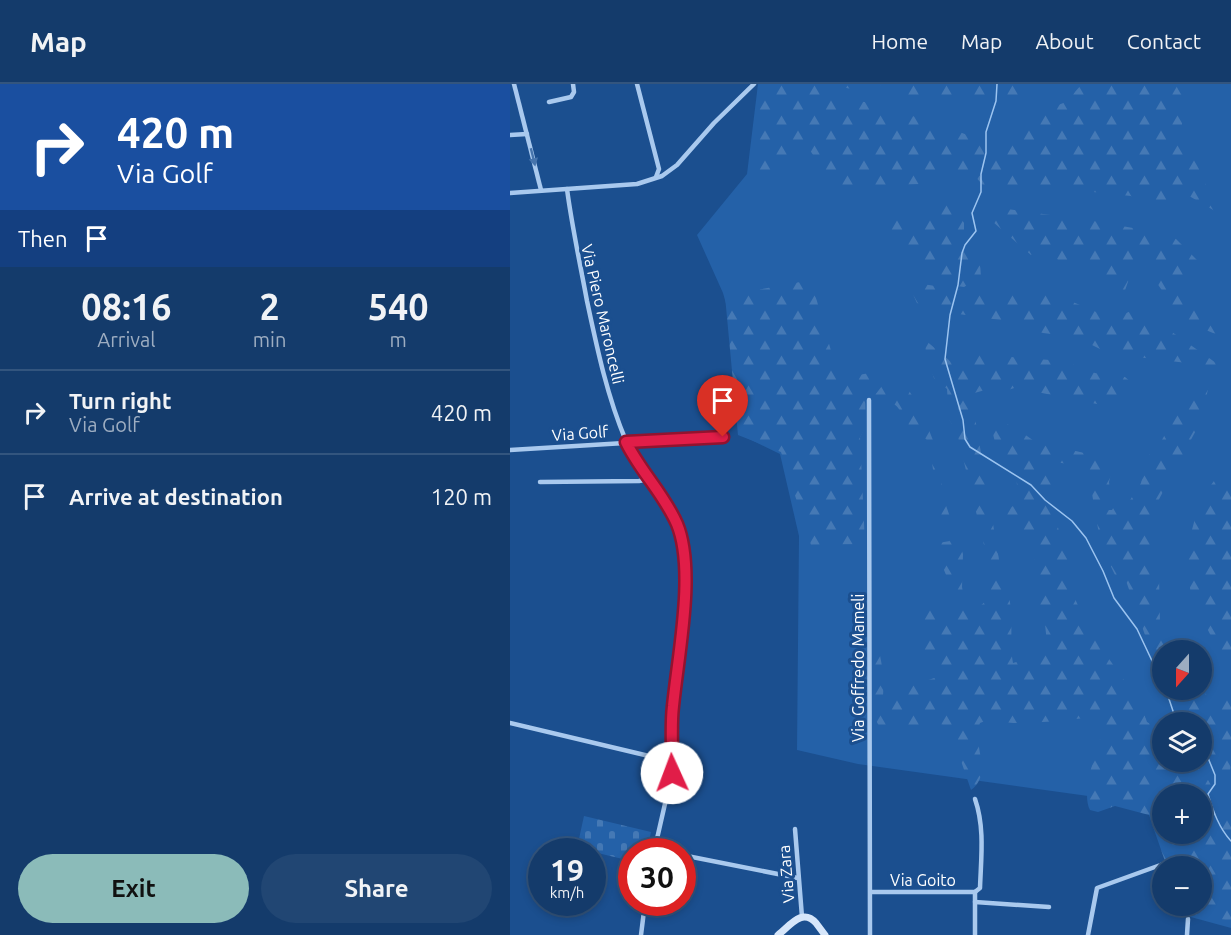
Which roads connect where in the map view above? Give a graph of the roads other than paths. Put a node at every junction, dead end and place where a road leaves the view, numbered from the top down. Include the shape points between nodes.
1 (514, 84) edge
2 (573, 84) edge
3 (637, 84) edge
4 (754, 84) edge
5 (549, 102) dead end
6 (527, 134) junction
7 (510, 135) edge
8 (654, 179) junction
9 (567, 189) junction
10 (541, 190) junction
11 (510, 193) edge
12 (869, 400) dead end
13 (723, 437) dead end
14 (626, 442) junction
15 (510, 450) edge
16 (650, 479) junction
17 (540, 482) dead end
18 (510, 723) edge
19 (670, 761) junction
20 (975, 799) dead end
21 (795, 829) dead end
22 (658, 838) edge
23 (696, 858) edge
24 (1152, 868) edge
25 (798, 878) junction
26 (871, 891) junction
27 (975, 892) junction
28 (975, 902) junction
29 (1050, 907) dead end
30 (643, 916) edge
31 (802, 917) junction
32 (1188, 919) dead end
33 (641, 935) edge
34 (778, 935) edge
35 (825, 935) edge
36 (870, 935) edge
37 (975, 935) edge
38 (1088, 935) edge
39 (1187, 935) edge

1 - 6 street
2 - 5 street via 572,97
3 - 8 street via 659,169
4 - 8 street via 677,165
6 - 7 street
6 -> 10 street
8 - 9 street via 638,184
9 - 10 street
9 - 14 street, Via Piero Maroncelli via 573,238 602,370
10 - 11 street
12 - 26 street, Via Goffredo Mameli
13 - 14 street, Via Golf
14 - 15 street, Via Golf
14 - 16 street, Via Piero Maroncelli
16 - 17 street
16 - 19 street, Via Piero Maroncelli via 677,524 684,554
18 - 19 street
19 - 22 street, Via Piero Maroncelli via 672,773
20 - 27 street via 982,840 980,888
21 - 25 street, Via Zara
23 - 25 street
24 - 38 street via 1098,888
25 - 31 street, Via Zara
26 - 27 street, Via Goito
26 - 36 street, Via Goffredo Mameli
27 - 28 street
28 - 29 street
28 - 37 street
30 - 33 street
31 - 34 street
31 - 35 street via 814,921
32 - 39 street

